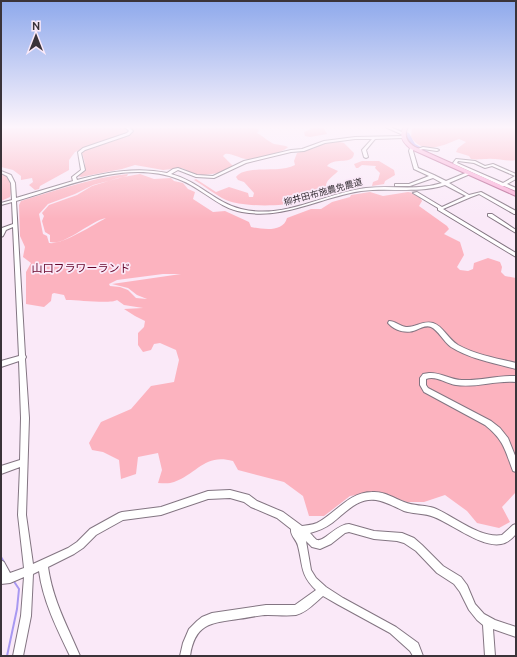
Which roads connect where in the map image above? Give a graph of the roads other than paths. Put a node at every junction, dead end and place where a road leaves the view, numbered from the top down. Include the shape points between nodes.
1 (80, 158) edge
2 (262, 158) edge
3 (413, 158) edge
4 (436, 158) edge
5 (1, 172) edge
6 (469, 173) junction
7 (168, 174) junction
8 (433, 176) junction
9 (515, 177) edge
10 (76, 182) junction
11 (446, 183) junction
12 (502, 185) junction
13 (378, 188) junction
14 (516, 190) edge
15 (415, 192) tunnel mouth
16 (516, 194) edge
17 (469, 196) junction
18 (14, 200) junction
19 (1, 204) edge
20 (441, 208) junction
21 (516, 213) edge
22 (490, 215) dead end
23 (15, 225) junction
24 (516, 232) edge
25 (1, 236) edge
26 (516, 255) edge
27 (391, 323) dead end
28 (23, 357) junction
29 (1, 364) edge
30 (516, 366) edge
31 (516, 379) edge
32 (24, 462) junction
33 (516, 468) edge
34 (1, 470) edge
35 (516, 528) edge
36 (298, 529) junction
37 (1, 565) edge
38 (43, 565) junction
39 (29, 571) junction
40 (8, 578) edge
41 (323, 590) junction
42 (488, 622) junction
43 (516, 632) edge
44 (18, 656) edge
45 (75, 656) edge
46 (185, 656) edge
47 (418, 656) edge
48 (490, 656) edge

1 - 10 street via 83,170 74,177
2 - 7 street via 245,162 214,177 196,176 178,169
3 - 8 street via 416,169
4 - 6 main road
5 - 18 street via 11,177
6 - 11 street, 柳井田布施農免農道
6 - 12 main road
7 - 10 street, 柳井田布施農免農道 via 126,172 105,174
7 - 13 street, 柳井田布施農免農道 via 188,181 227,206 254,213 282,211 354,191
8 - 11 street
8 - 13 street via 408,186 377,186
9 - 12 street
9 - 12 street via 492,165 485,167 475,162 457,160 456,163
10 - 18 street, 柳井田布施農免農道
11 - 13 street, 柳井田布施農免農道 via 415,189
11 - 17 street
12 - 14 street
12 - 16 main road
15 - 20 street
17 - 20 street
17 - 21 street via 479,193
18 - 19 street, 柳井田布施農免農道
18 - 23 street
20 - 26 street
22 - 24 street
23 - 25 street via 4,229
23 - 28 street
27 - 30 street via 398,328 410,330 432,325 439,329 448,342 460,349 490,361
28 - 29 street
28 - 32 street
31 - 33 street via 463,384 436,376 423,378 426,390 470,412 497,430 505,440
32 - 34 street
32 - 39 street via 22,515
35 - 36 street via 508,537 492,540 435,512 404,506 385,497 367,496 343,507 323,525
36 - 38 street via 280,515 246,498 230,494 208,495 161,511 122,516 93,532 70,551
36 - 41 street via 295,532 302,544 309,576
36 - 42 street via 310,541 319,545 346,528 407,539 425,553 437,567 459,581 473,608
37 - 40 street
38 - 39 street
38 - 45 street via 45,585
39 - 40 street
39 - 44 street via 26,616
41 - 46 street via 296,610 266,610 204,621 194,630 187,643
41 - 47 street via 393,630 414,647
42 - 43 street
42 - 48 street

